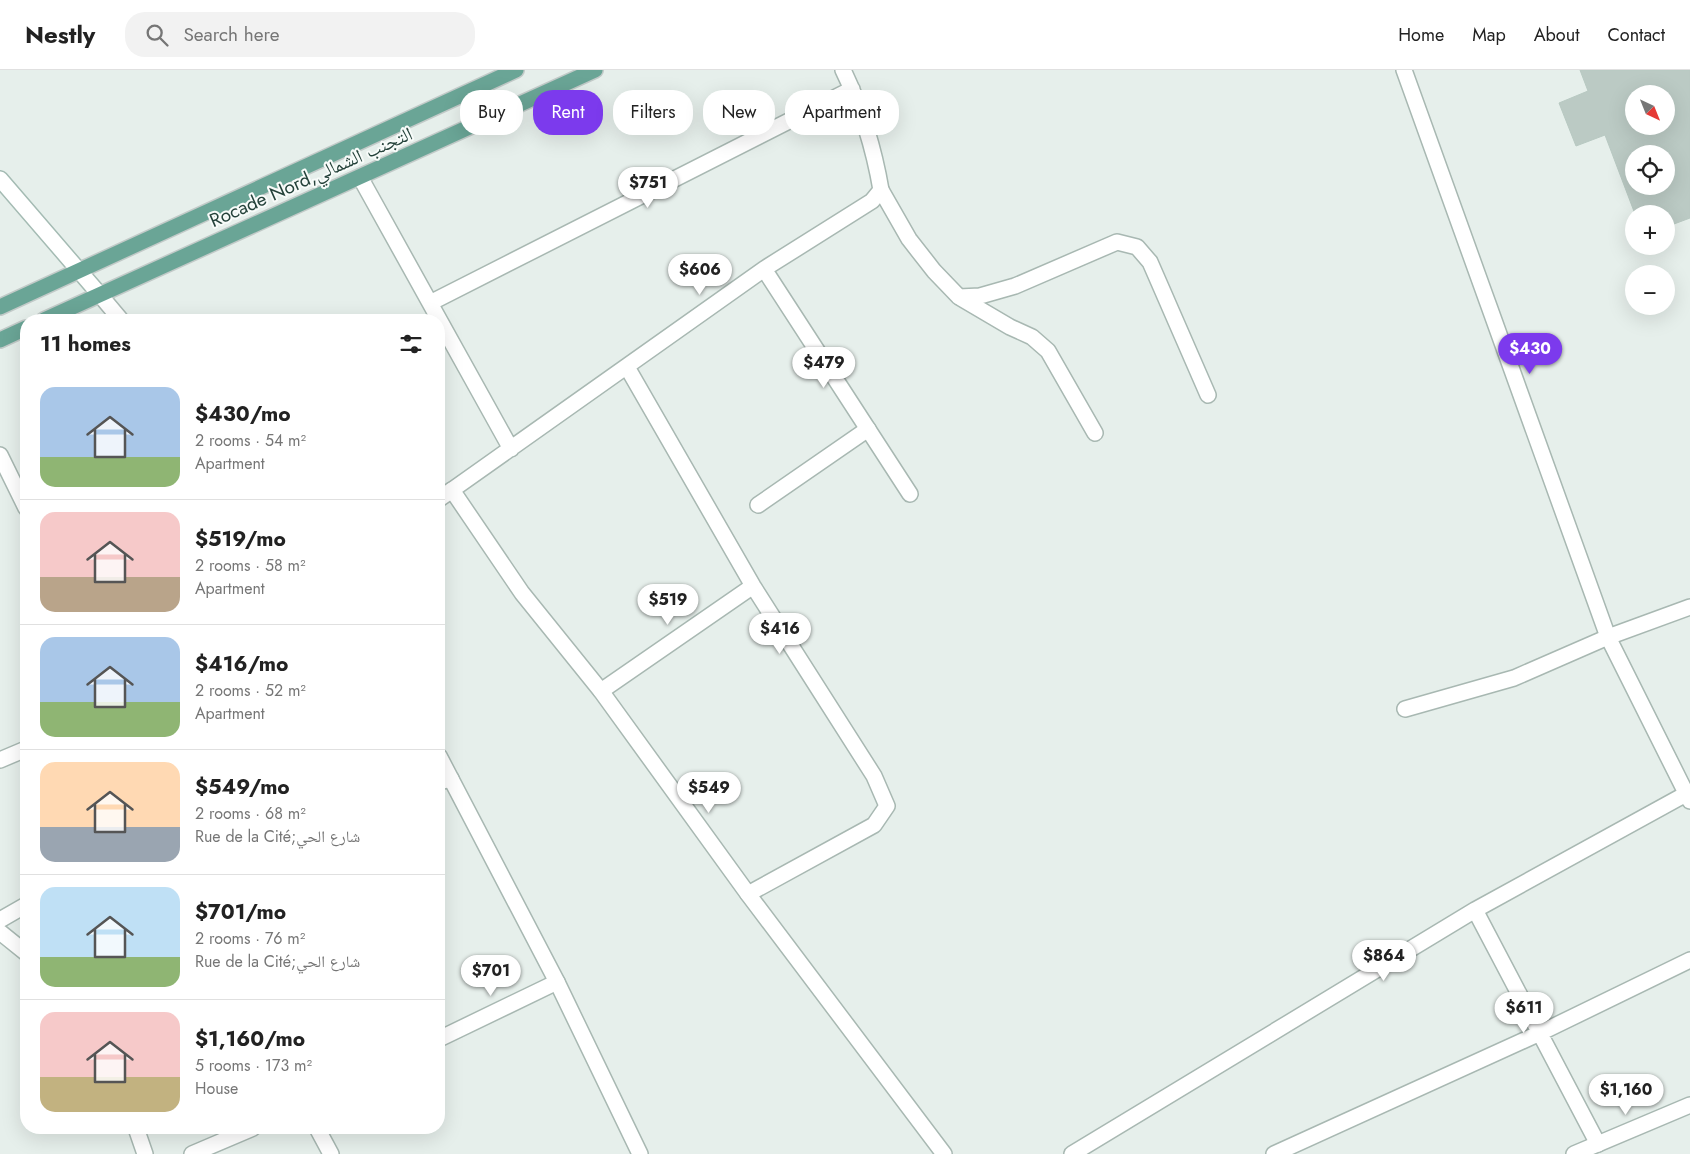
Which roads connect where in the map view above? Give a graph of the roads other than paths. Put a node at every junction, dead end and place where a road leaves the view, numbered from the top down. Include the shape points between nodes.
1 (516, 70) edge
2 (595, 70) edge
3 (843, 70) edge
4 (1404, 70) edge
5 (852, 89) junction
6 (360, 177) junction
7 (0, 178) edge
8 (881, 190) junction
9 (78, 269) junction
10 (764, 269) junction
11 (100, 295) junction
12 (959, 297) junction
13 (430, 303) junction
14 (0, 307) edge
15 (57, 314) edge
16 (116, 314) edge
17 (436, 314) edge
18 (445, 330) edge
19 (20, 331) edge
20 (0, 340) edge
21 (627, 368) junction
22 (1208, 395) dead end
23 (868, 429) junction
24 (1095, 433) dead end
25 (511, 449) junction
26 (0, 455) edge
27 (452, 490) junction
28 (910, 494) dead end
29 (445, 495) edge
30 (20, 496) edge
31 (758, 505) dead end
32 (753, 586) junction
33 (1690, 607) edge
34 (1608, 637) junction
35 (601, 691) junction
36 (1405, 709) dead end
37 (20, 752) edge
38 (0, 760) edge
39 (445, 781) edge
40 (1688, 797) edge
41 (748, 894) junction
42 (20, 908) edge
43 (1475, 910) junction
44 (0, 920) edge
45 (0, 932) edge
46 (20, 948) edge
47 (1690, 960) edge
48 (557, 982) junction
49 (1540, 1034) junction
50 (445, 1036) edge
51 (1690, 1105) edge
52 (138, 1134) edge
53 (239, 1134) edge
54 (320, 1134) edge
55 (1598, 1144) junction
56 (145, 1154) edge
57 (192, 1154) edge
58 (331, 1154) edge
59 (640, 1154) edge
60 (944, 1154) edge
61 (1072, 1154) edge
62 (1274, 1154) edge
63 (1574, 1154) edge

1 - 9 main road, Rocade Nord,التجنب الشمالي
2 - 6 main road, Rocade Nord,التجنب الشمالي
3 - 5 street
4 - 34 street
5 - 8 street
5 - 13 street
6 - 11 main road, Rocade Nord,التجنب الشمالي
6 - 13 street
7 - 9 street
8 - 10 street via 872,201
8 - 12 street via 908,239
9 - 11 street
9 - 14 main road, Rocade Nord,التجنب الشمالي
10 - 21 street
10 - 23 street
11 - 15 main road, Rocade Nord,التجنب الشمالي
11 - 16 street
12 - 22 street via 980,296 1015,286 1117,242 1136,248 1150,262
12 - 24 street via 1032,337 1048,351
13 - 17 street
18 - 25 street
19 - 20 main road
21 - 25 street
21 - 32 street
23 - 28 street
23 - 31 street
25 - 27 street
26 - 30 street
27 - 29 street
27 - 35 street via 522,593
32 - 35 street
32 - 41 street via 874,776 887,806 874,825
33 - 34 street
34 - 36 street via 1514,678
34 - 40 street
35 - 41 street
37 - 38 street
39 - 48 street
40 - 43 street
41 - 60 street
42 - 44 street
43 - 49 street
43 - 61 street
45 - 46 street
47 - 49 street
48 - 50 street
48 - 59 street
49 - 55 street
49 - 62 street
51 - 55 street
52 - 56 street
53 - 57 street
54 - 58 street
55 - 63 street

